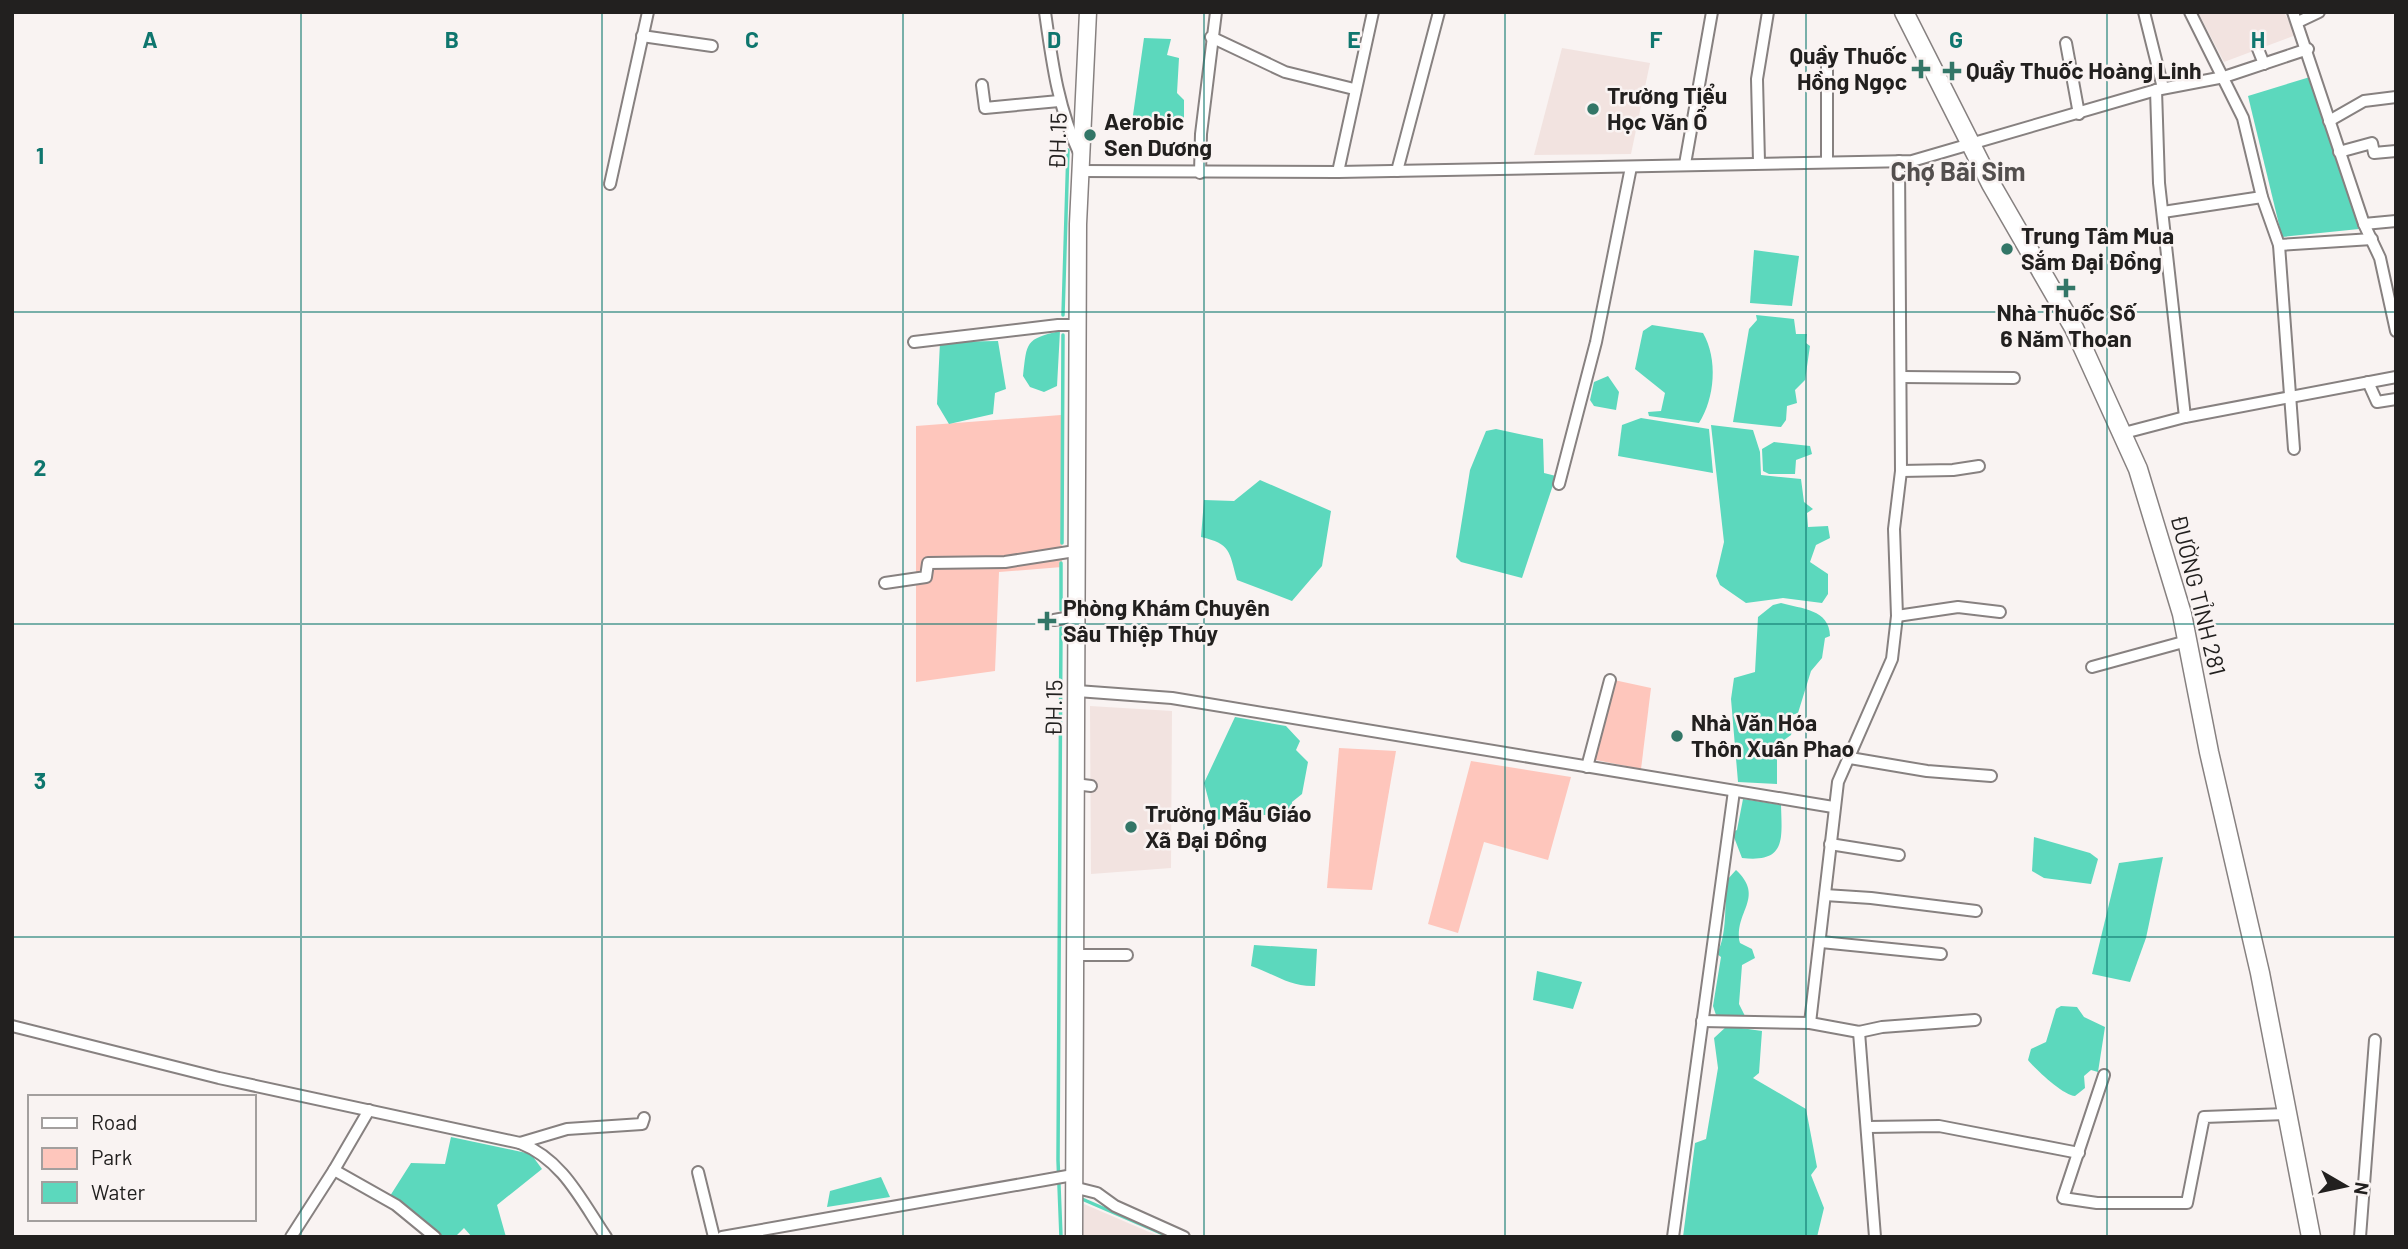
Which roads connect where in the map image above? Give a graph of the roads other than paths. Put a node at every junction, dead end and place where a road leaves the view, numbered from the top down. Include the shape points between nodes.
1 (648, 12) edge
2 (1045, 12) edge
3 (1088, 12) edge
4 (1216, 12) edge
5 (1373, 12) edge
6 (1438, 12) edge
7 (1712, 12) edge
8 (1768, 12) edge
9 (1904, 12) edge
10 (2144, 12) edge
11 (2190, 12) edge
12 (2319, 12) edge
13 (2296, 17) edge
14 (642, 36) junction
15 (1211, 37) junction
16 (2066, 43) dead end
17 (712, 46) dead end
18 (2258, 49) dead end
19 (2308, 49) junction
20 (2264, 64) junction
21 (1827, 66) dead end
22 (2224, 77) junction
23 (982, 85) dead end
24 (1354, 89) junction
25 (2160, 89) junction
26 (2396, 97) edge
27 (1059, 101) junction
28 (2079, 114) junction
29 (2329, 121) junction
30 (1971, 145) junction
31 (2396, 151) edge
32 (2339, 152) junction
33 (1574, 155) dead end
34 (1827, 161) junction
35 (1899, 161) junction
36 (1759, 162) junction
37 (1080, 163) junction
38 (1685, 164) junction
39 (1631, 167) junction
40 (1574, 169) junction
41 (1397, 171) junction
42 (1338, 172) junction
43 (1200, 173) junction
44 (610, 184) dead end
45 (2262, 197) junction
46 (2163, 212) junction
47 (2396, 221) edge
48 (2364, 224) junction
49 (2372, 239) junction
50 (2278, 245) junction
51 (1078, 325) junction
52 (2396, 331) edge
53 (914, 342) dead end
54 (1902, 377) junction
55 (2396, 377) edge
56 (2014, 378) dead end
57 (2368, 382) junction
58 (2292, 396) junction
59 (2396, 398) edge
60 (2185, 417) junction
61 (2124, 433) junction
62 (2294, 449) dead end
63 (1979, 466) dead end
64 (1901, 471) junction
65 (1559, 484) dead end
66 (1075, 551) junction
67 (886, 583) dead end
68 (2000, 612) dead end
69 (1076, 616) junction
70 (1898, 616) junction
71 (1054, 620) dead end
72 (2187, 641) junction
73 (2092, 667) dead end
74 (1610, 680) dead end
75 (1077, 691) junction
76 (1850, 758) junction
77 (1587, 767) junction
78 (1992, 776) dead end
79 (1734, 791) junction
80 (1833, 807) junction
81 (1830, 844) junction
82 (1899, 855) dead end
83 (1825, 895) junction
84 (1976, 911) dead end
85 (1821, 942) junction
86 (1941, 954) dead end
87 (1074, 955) junction
88 (1127, 955) dead end
89 (1975, 1020) dead end
90 (1702, 1021) junction
91 (1810, 1023) junction
92 (12, 1026) edge
93 (1859, 1032) junction
94 (2375, 1040) dead end
95 (2104, 1075) dead end
96 (369, 1110) junction
97 (2286, 1114) junction
98 (644, 1118) dead end
99 (1868, 1127) junction
100 (520, 1143) junction
101 (2079, 1153) junction
102 (334, 1170) junction
103 (698, 1172) dead end
104 (1073, 1181) junction
105 (291, 1237) edge
106 (435, 1237) edge
107 (606, 1237) edge
108 (714, 1237) edge
109 (722, 1237) edge
110 (1074, 1237) edge
111 (1184, 1237) edge
112 (1673, 1237) edge
113 (1875, 1237) edge
114 (2311, 1237) edge
115 (2360, 1237) edge

1 - 14 street
2 - 27 street
3 - 37 main road, ĐH.15 / ĐH.15
4 - 15 street
5 - 24 street
6 - 41 street
7 - 38 street
8 - 36 street via 1757,79
9 - 30 main road, ĐƯỜNG TỈNH 281
10 - 25 street
11 - 22 street
12 - 13 street
13 - 19 street
14 - 17 street
14 - 44 street
15 - 24 street via 1285,72
15 - 43 street
16 - 28 street
18 - 20 street
19 - 20 street
19 - 29 street
20 - 22 street
21 - 34 street
22 - 25 street
22 - 45 street via 2249,135
23 - 27 street via 985,108
24 - 42 street
25 - 28 street
25 - 46 street
26 - 29 street via 2364,101
27 - 37 street
28 - 30 street
29 - 32 street
30 - 35 street
30 - 61 main road, ĐƯỜNG TỈNH 281 via 2074,328
31 - 32 street via 2374,153 2372,143
32 - 48 street
33 - 40 street
34 - 35 street
34 - 36 street
35 - 54 street
36 - 38 street
37 - 43 street
37 - 51 main road, ĐH.15 / ĐH.15
38 - 39 street
39 - 40 street
39 - 65 street via 1595,342
40 - 41 street
41 - 42 street
42 - 43 street
45 - 46 street
45 - 50 street
46 - 60 street
47 - 48 street
48 - 49 street
49 - 50 street
49 - 52 street
50 - 58 street
51 - 53 street
51 - 66 main road, ĐH.15 / ĐH.15
54 - 56 street
54 - 64 street
55 - 57 street
57 - 58 street
57 - 59 street via 2377,402
58 - 60 street
58 - 62 street
60 - 61 street
61 - 72 main road, ĐƯỜNG TỈNH 281 via 2157,526
63 - 64 street
64 - 70 street via 1894,529
66 - 67 street via 1005,562 928,563 926,577
66 - 69 main road, ĐH.15 / ĐH.15
68 - 70 street via 1958,607
69 - 71 street
69 - 75 main road, ĐH.15 / ĐH.15
70 - 76 street via 1892,659
72 - 73 street
72 - 97 main road, ĐƯỜNG TỈNH 281
74 - 77 street
75 - 77 street via 1172,698
75 - 87 main road, ĐH.15 / ĐH.15 via 1083,785
76 - 78 street
76 - 80 street
77 - 79 street
79 - 80 street
79 - 90 street
80 - 81 street
81 - 82 street
81 - 83 street
83 - 84 street
83 - 85 street
85 - 86 street
85 - 91 street
87 - 88 street
87 - 104 main road, ĐH.15 / ĐH.15
89 - 93 street
90 - 91 street
90 - 112 street
91 - 93 street
92 - 96 street
93 - 99 street
94 - 115 street
95 - 101 street
96 - 100 street
96 - 102 street
97 - 101 street via 2204,1117 2187,1203 2097,1203 2063,1198
97 - 114 main road, ĐƯỜNG TỈNH 281
98 - 100 street via 642,1124 567,1129
99 - 101 street via 1949,1127
99 - 113 street
100 - 107 street via 536,1149 563,1171
102 - 105 street
102 - 106 street via 396,1205
103 - 108 street
104 - 109 street
104 - 110 main road, ĐH.15 / ĐH.15
104 - 111 street

